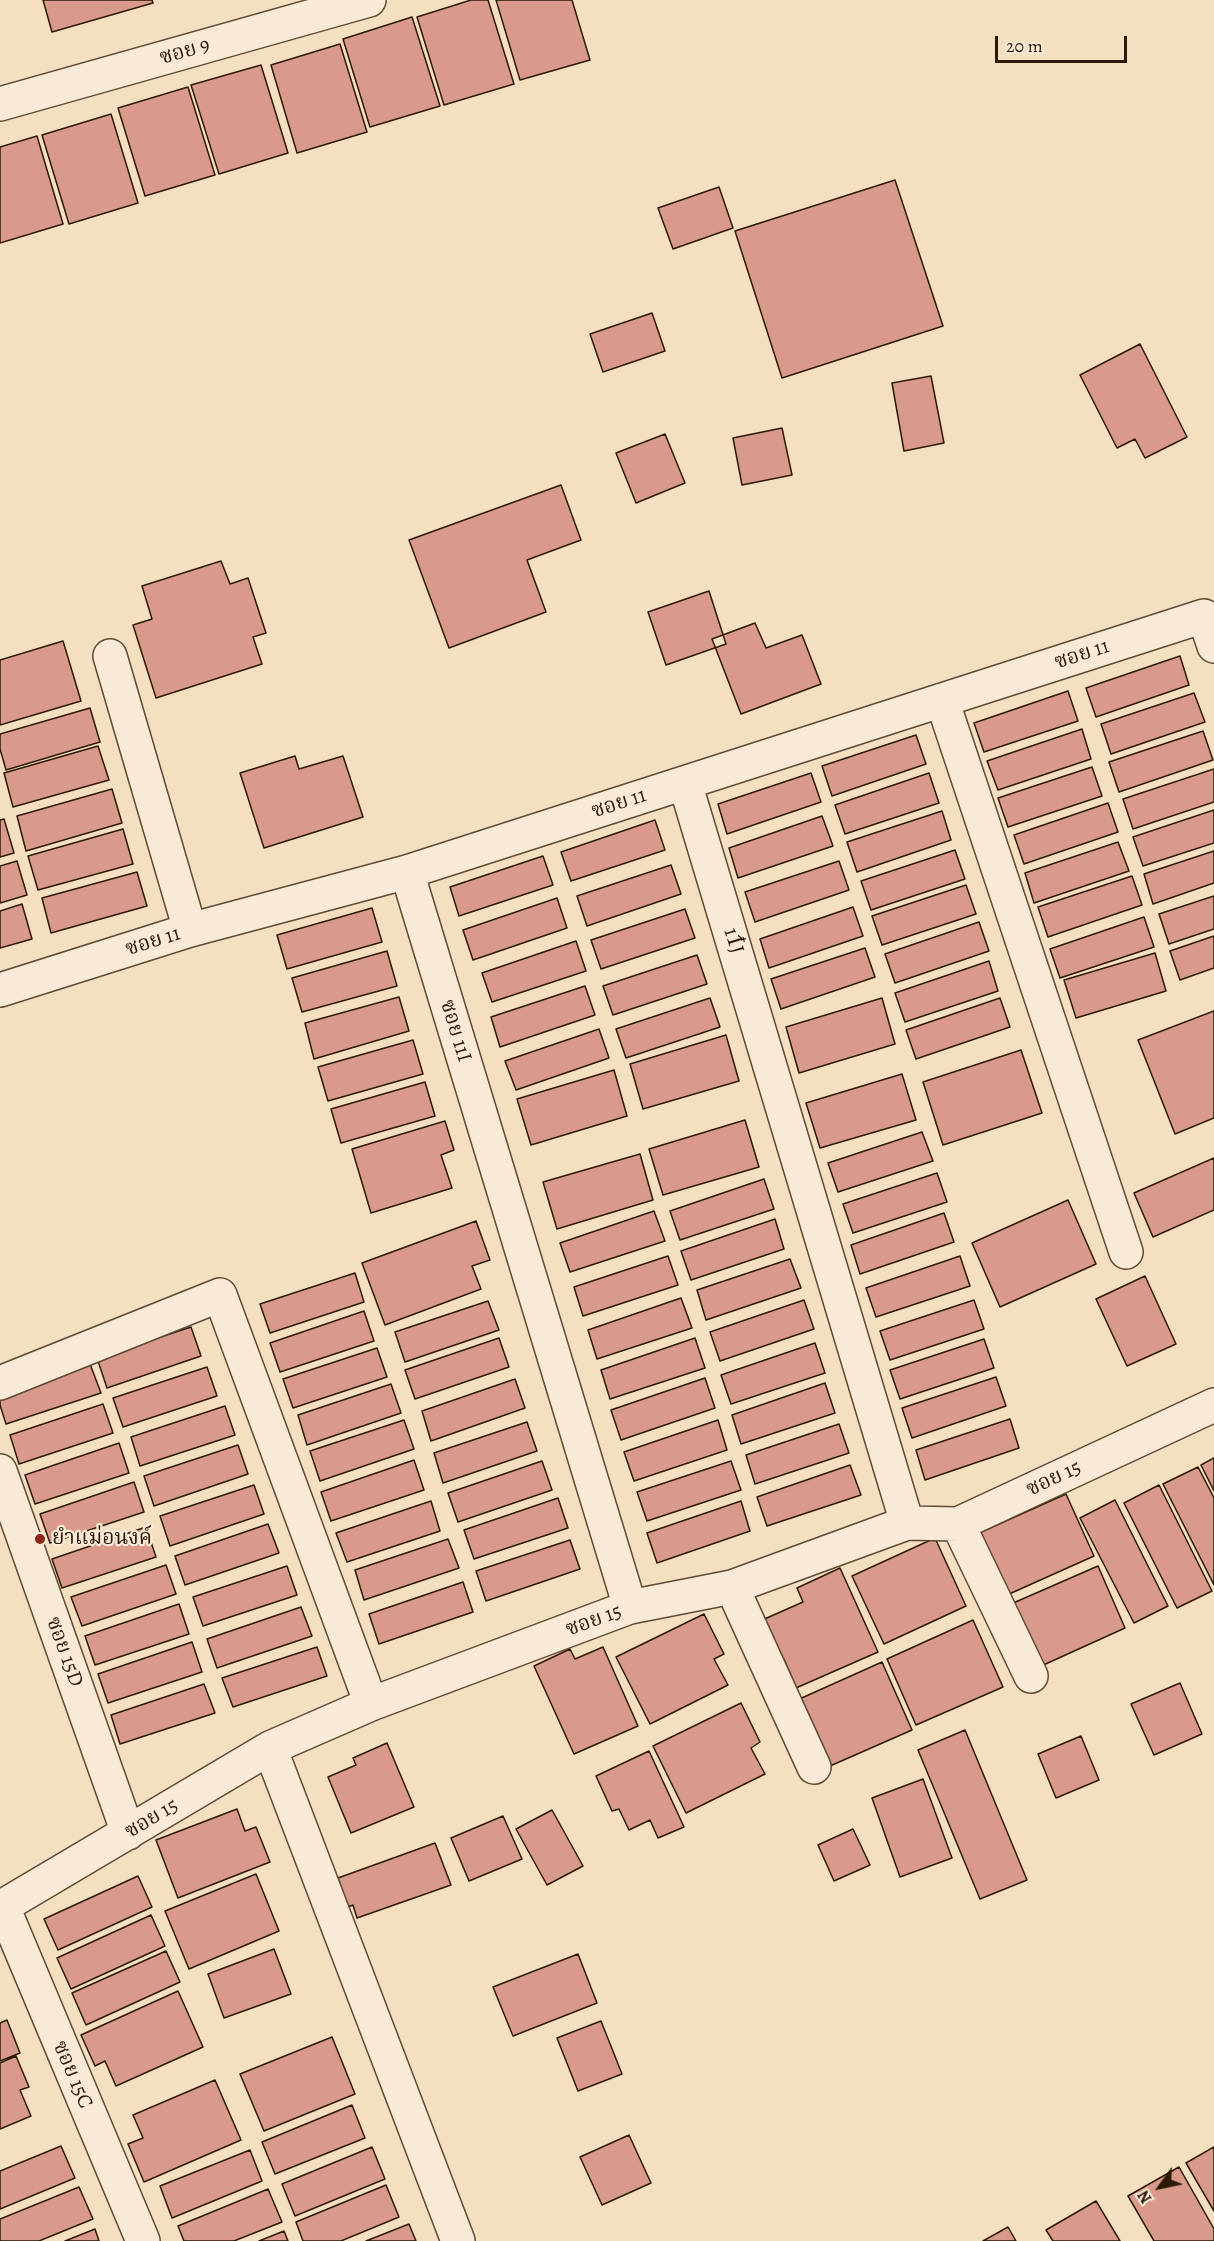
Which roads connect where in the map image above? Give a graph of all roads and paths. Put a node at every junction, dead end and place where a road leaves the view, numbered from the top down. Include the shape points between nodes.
1 (369, 0) edge
2 (0, 105) edge
3 (1214, 646) edge
4 (110, 656) dead end
5 (942, 700) junction
6 (685, 783) junction
7 (407, 872) junction
8 (190, 930) junction
9 (0, 990) edge
10 (1126, 1252) dead end
11 (0, 1383) edge
12 (1214, 1405) edge
13 (0, 1471) edge
14 (907, 1523) junction
15 (958, 1524) junction
16 (732, 1587) junction
17 (630, 1607) junction
18 (1031, 1676) dead end
19 (371, 1704) junction
20 (270, 1748) junction
21 (814, 1767) dead end
22 (128, 1833) junction
23 (1, 1908) edge
24 (144, 2241) edge
25 (458, 2241) edge

1 - 2 street, ซอย 9
3 - 5 street, ซอย 11 via 1204,616
4 - 8 street
5 - 6 street, ซอย 11
5 - 10 street
6 - 7 street, ซอย 11
6 - 14 street, 11๋J
7 - 8 street, ซอย 11
7 - 17 street, ซอย 11I
8 - 9 street, ซอย 11
11 - 19 street via 220,1295
12 - 15 street, ซอย 15
13 - 22 street, ซอย 15D
14 - 15 street, ซอย 15
14 - 16 street, ซอย 15
15 - 18 street
16 - 17 street, ซอย 15
16 - 21 street
17 - 19 street, ซอย 15
19 - 20 street, ซอย 15
20 - 22 street, ซอย 15
20 - 25 street
22 - 23 street, ซอย 15
23 - 24 street, ซอย 15C

